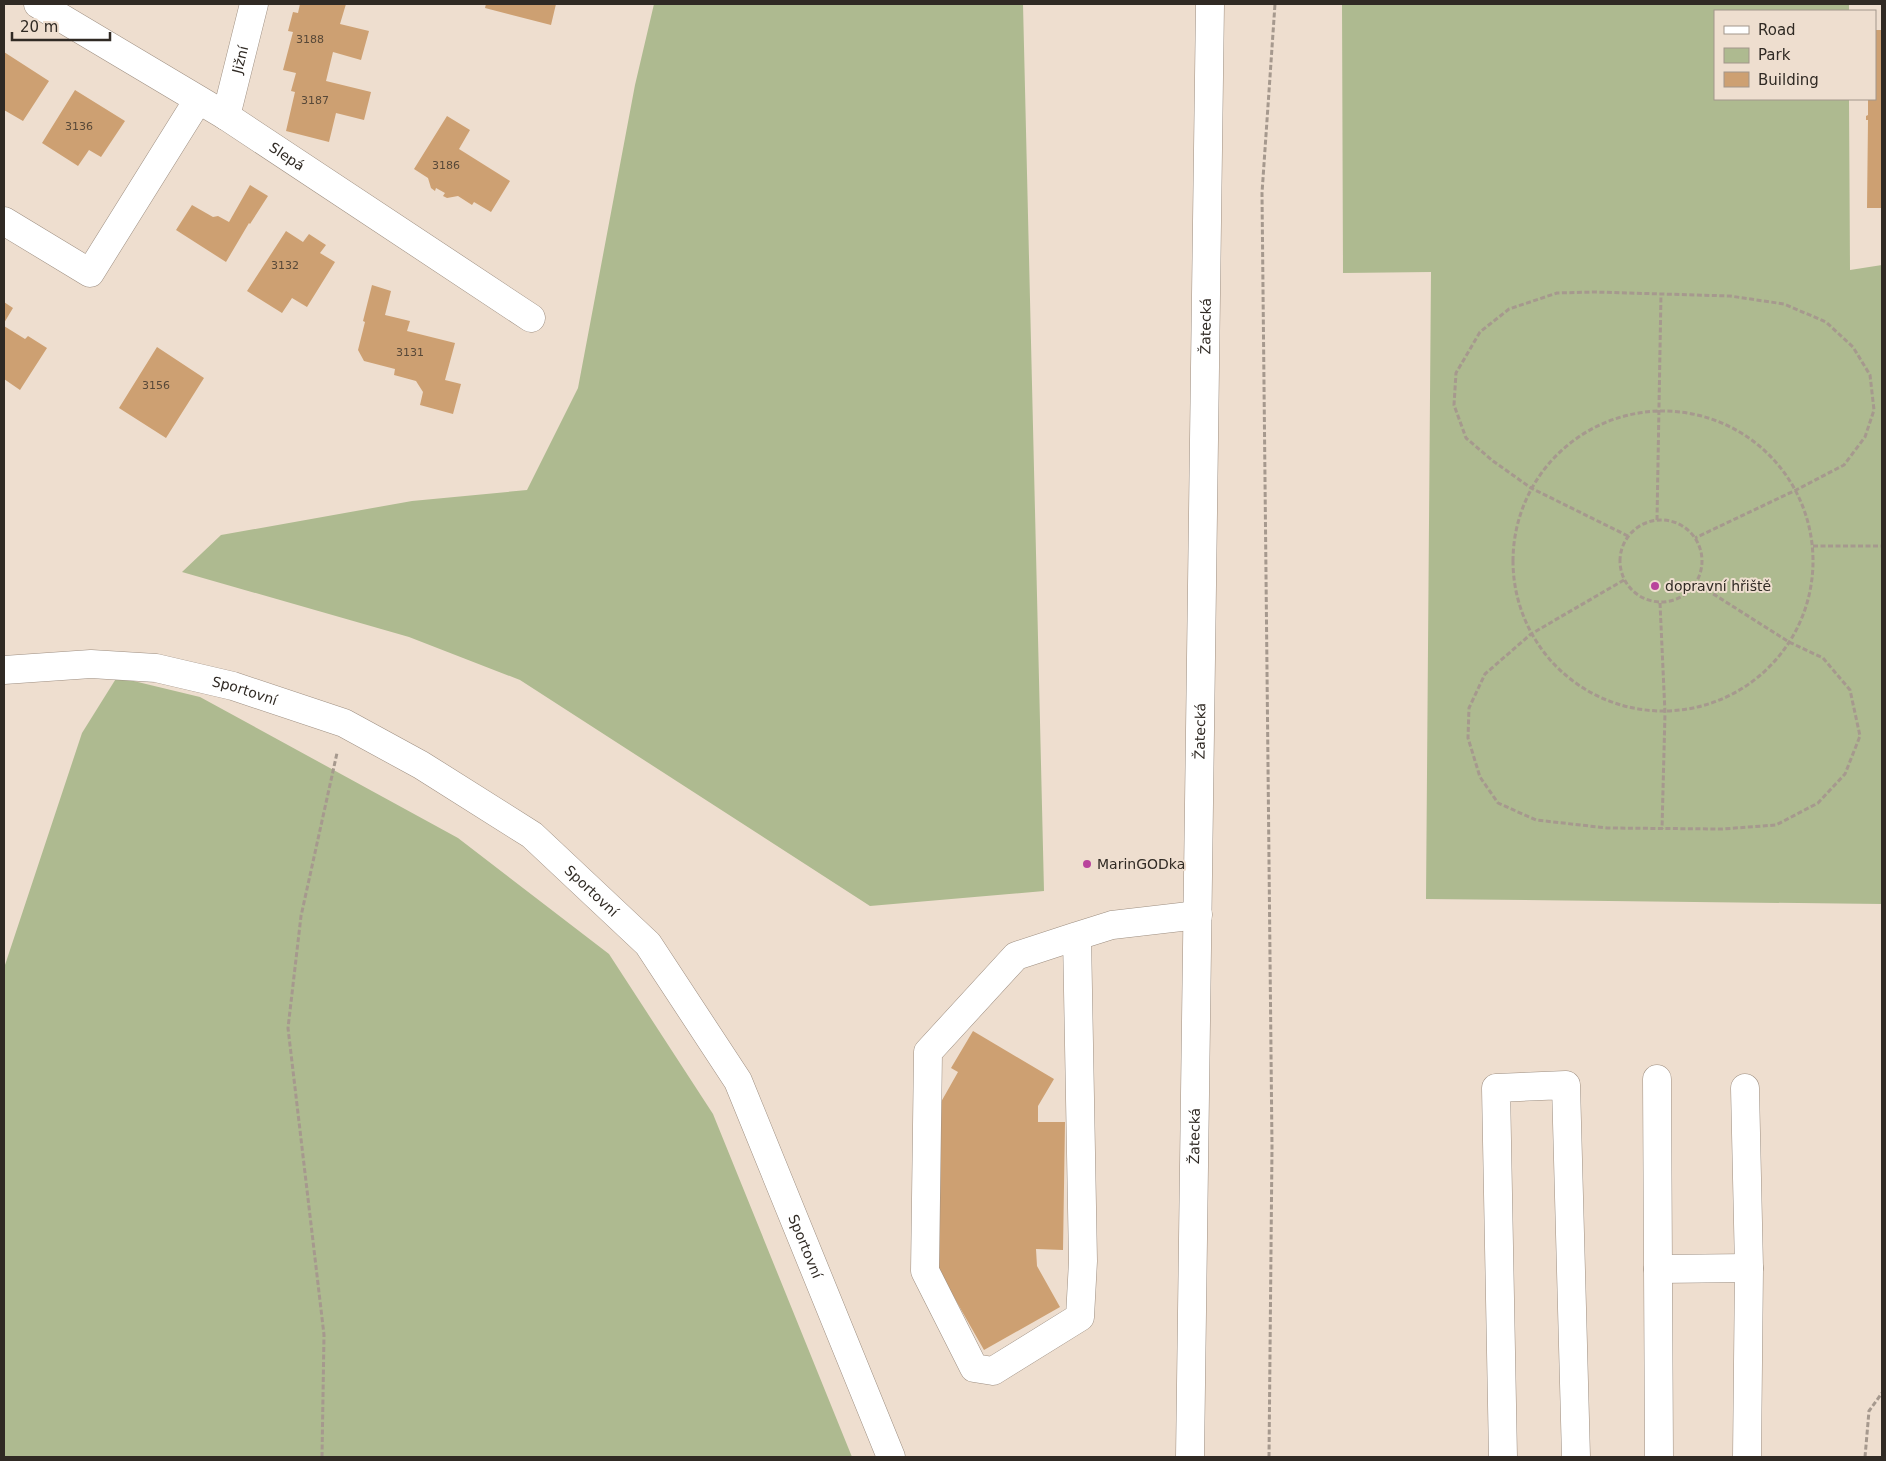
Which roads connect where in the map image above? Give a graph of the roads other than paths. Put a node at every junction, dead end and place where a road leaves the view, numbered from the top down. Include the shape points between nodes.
1 (38, 4) edge
2 (254, 4) edge
3 (1210, 4) edge
4 (198, 100) junction
5 (226, 116) junction
6 (4, 221) edge
7 (531, 318) dead end
8 (4, 670) edge
9 (1198, 915) junction
10 (1077, 936) junction
11 (1657, 1079) dead end
12 (1745, 1088) dead end
13 (1658, 1268) junction
14 (1748, 1268) junction
15 (891, 1457) edge
16 (1190, 1457) edge
17 (1503, 1457) edge
18 (1576, 1457) edge
19 (1658, 1457) edge
20 (1748, 1457) edge

1 - 4 street, Slepá
2 - 5 street, Jižní
3 - 9 street, Žatecká
4 - 5 street, Slepá
4 - 6 street via 90,273
5 - 7 street, Slepá
8 - 15 street, Sportovní via 90,664 156,668 233,686 344,723 422,765 532,835 648,944 738,1081
9 - 10 street via 1112,925
9 - 16 street, Žatecká
10 - 10 street via 1083,1261 1080,1318 994,1372 974,1368 925,1271 928,1052 1016,956
11 - 13 street
12 - 14 street
13 - 14 street
13 - 19 street
14 - 20 street
17 - 18 street via 1496,1088 1566,1085

